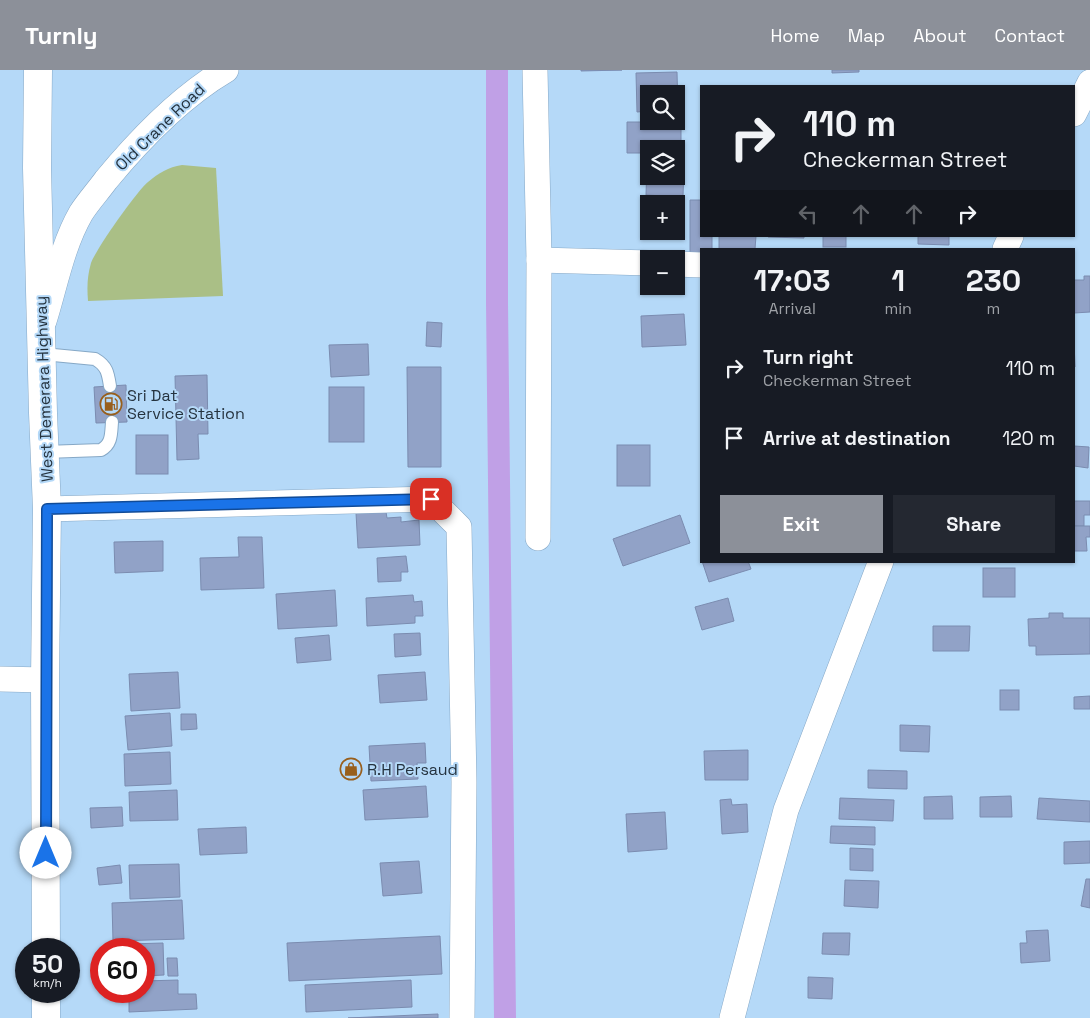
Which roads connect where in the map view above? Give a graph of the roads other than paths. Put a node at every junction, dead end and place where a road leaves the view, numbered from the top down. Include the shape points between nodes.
1 (38, 70) edge
2 (226, 70) edge
3 (535, 70) edge
4 (1090, 82) edge
5 (1075, 112) edge
6 (539, 260) junction
7 (640, 263) edge
8 (685, 264) edge
9 (700, 265) edge
10 (42, 341) junction
11 (110, 386) dead end
12 (112, 422) dead end
13 (45, 452) junction
14 (47, 509) junction
15 (538, 538) dead end
16 (880, 563) edge
17 (0, 679) edge
18 (45, 680) junction
19 (46, 938) edge
20 (46, 1003) edge
21 (46, 1018) edge
22 (462, 1018) edge
23 (732, 1018) edge

1 - 10 main road, West Demerara Highway
2 - 10 street, Old Crane Road via 166,117 126,156 81,214 66,249
3 - 6 street
4 - 5 street
6 - 7 street
6 - 15 street
8 - 9 street
10 - 11 lane via 102,363 108,370
10 - 13 main road, West Demerara Highway
12 - 13 lane via 110,441 101,450
13 - 14 main road, West Demerara Highway
14 - 18 main road, West Demerara Highway
14 - 22 street via 431,499 459,528 464,782
16 - 23 street via 786,810
17 - 18 street
18 - 19 main road, West Demerara Highway
20 - 21 main road

